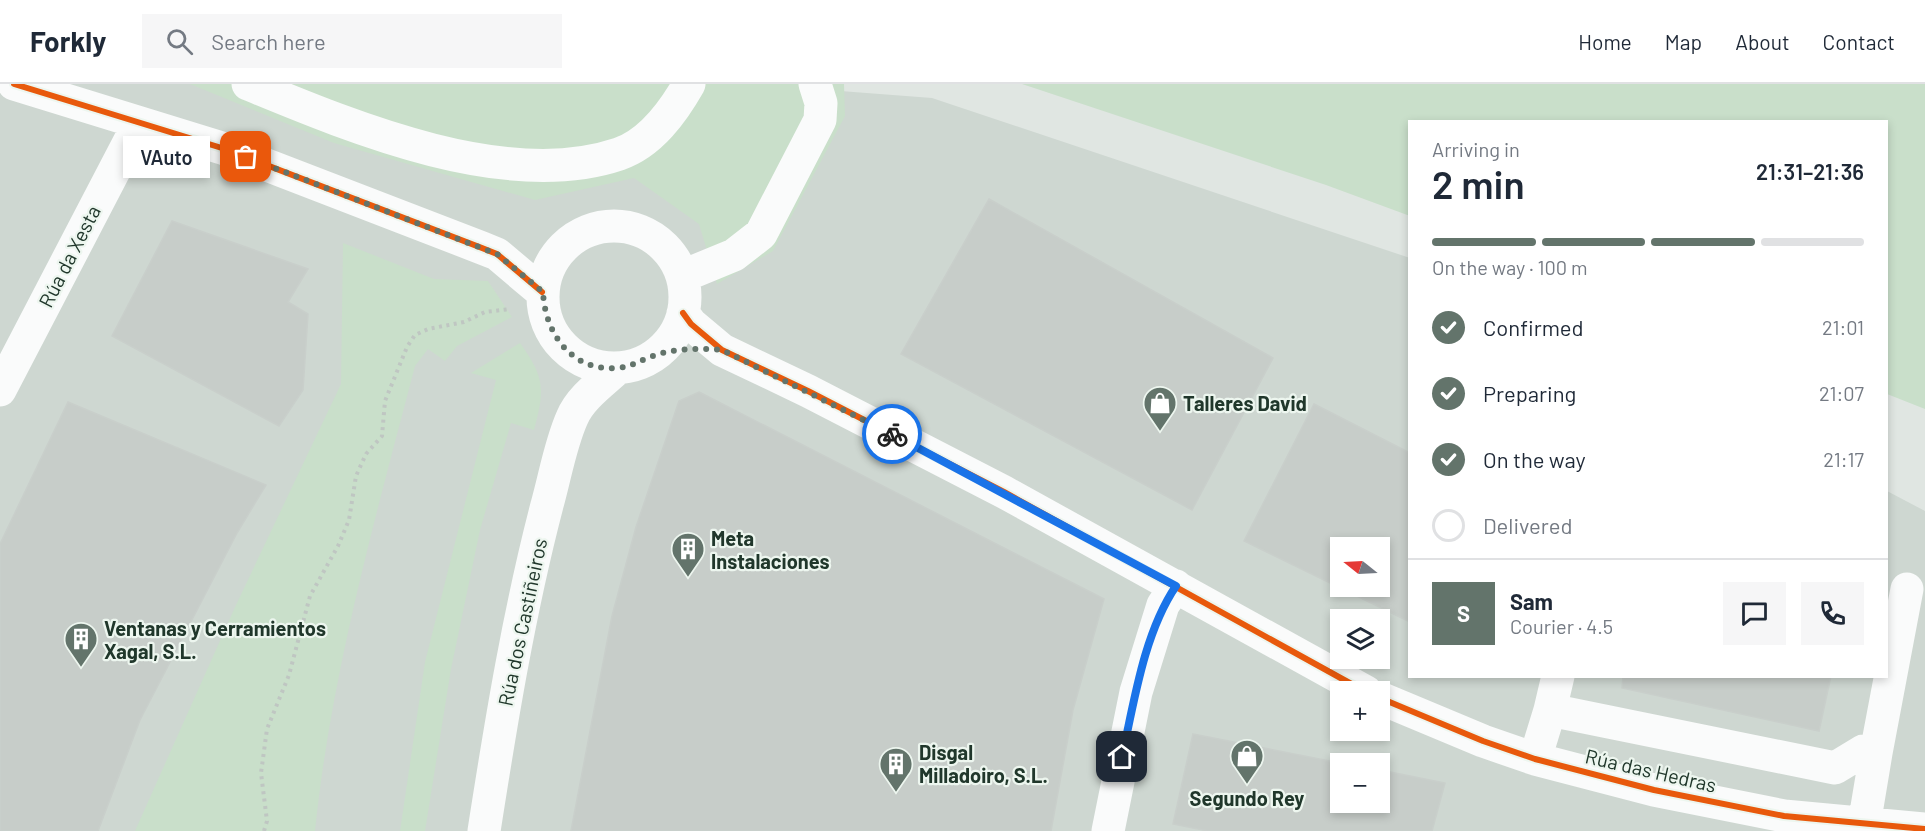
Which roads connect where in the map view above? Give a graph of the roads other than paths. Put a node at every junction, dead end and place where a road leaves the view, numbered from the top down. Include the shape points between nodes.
1 (14, 84) edge
2 (248, 84) edge
3 (688, 84) edge
4 (816, 84) edge
5 (139, 123) junction
6 (560, 249) junction
7 (497, 254) junction
8 (682, 276) junction
9 (543, 299) junction
10 (683, 314) junction
11 (565, 350) junction
12 (722, 350) junction
13 (653, 356) junction
14 (618, 368) junction
15 (0, 390) edge
16 (572, 416) junction
17 (1176, 586) junction
18 (1907, 589) dead end
19 (1558, 678) edge
20 (1346, 681) edge
21 (1390, 702) edge
22 (1550, 710) junction
23 (1876, 753) junction
24 (1535, 759) junction
25 (1865, 828) edge
26 (1925, 829) edge
27 (484, 831) edge
28 (1108, 831) edge

1 - 5 street
2 - 3 street via 307,108 479,161 535,166 577,163 621,153 651,134 675,108
4 - 8 street via 820,120 761,234 734,255
5 - 7 street via 225,149
5 - 15 street, Rúa da Xesta
6 - 7 street
6 - 8 street via 594,228 616,225 638,229 673,256
6 - 9 street via 545,278
7 - 9 street
8 - 10 street
9 - 11 street via 545,318
10 - 12 street
10 - 13 street via 668,344
11 - 14 street via 581,361
11 - 16 street, Rúa dos Castiñeiros
12 - 13 street via 695,347
12 - 17 street via 901,438
13 - 14 street
14 - 16 street, Rúa dos Castiñeiros
16 - 27 street, Rúa dos Castiñeiros via 536,549
17 - 20 street
17 - 28 street via 1163,605 1136,692
18 - 23 street
19 - 22 street
21 - 24 street, Rúa das Hedras
22 - 23 street via 1835,768 1863,751
22 - 24 street
23 - 25 street
24 - 25 street, Rúa das Hedras via 1654,790
25 - 26 street, Rúa das Hedras

